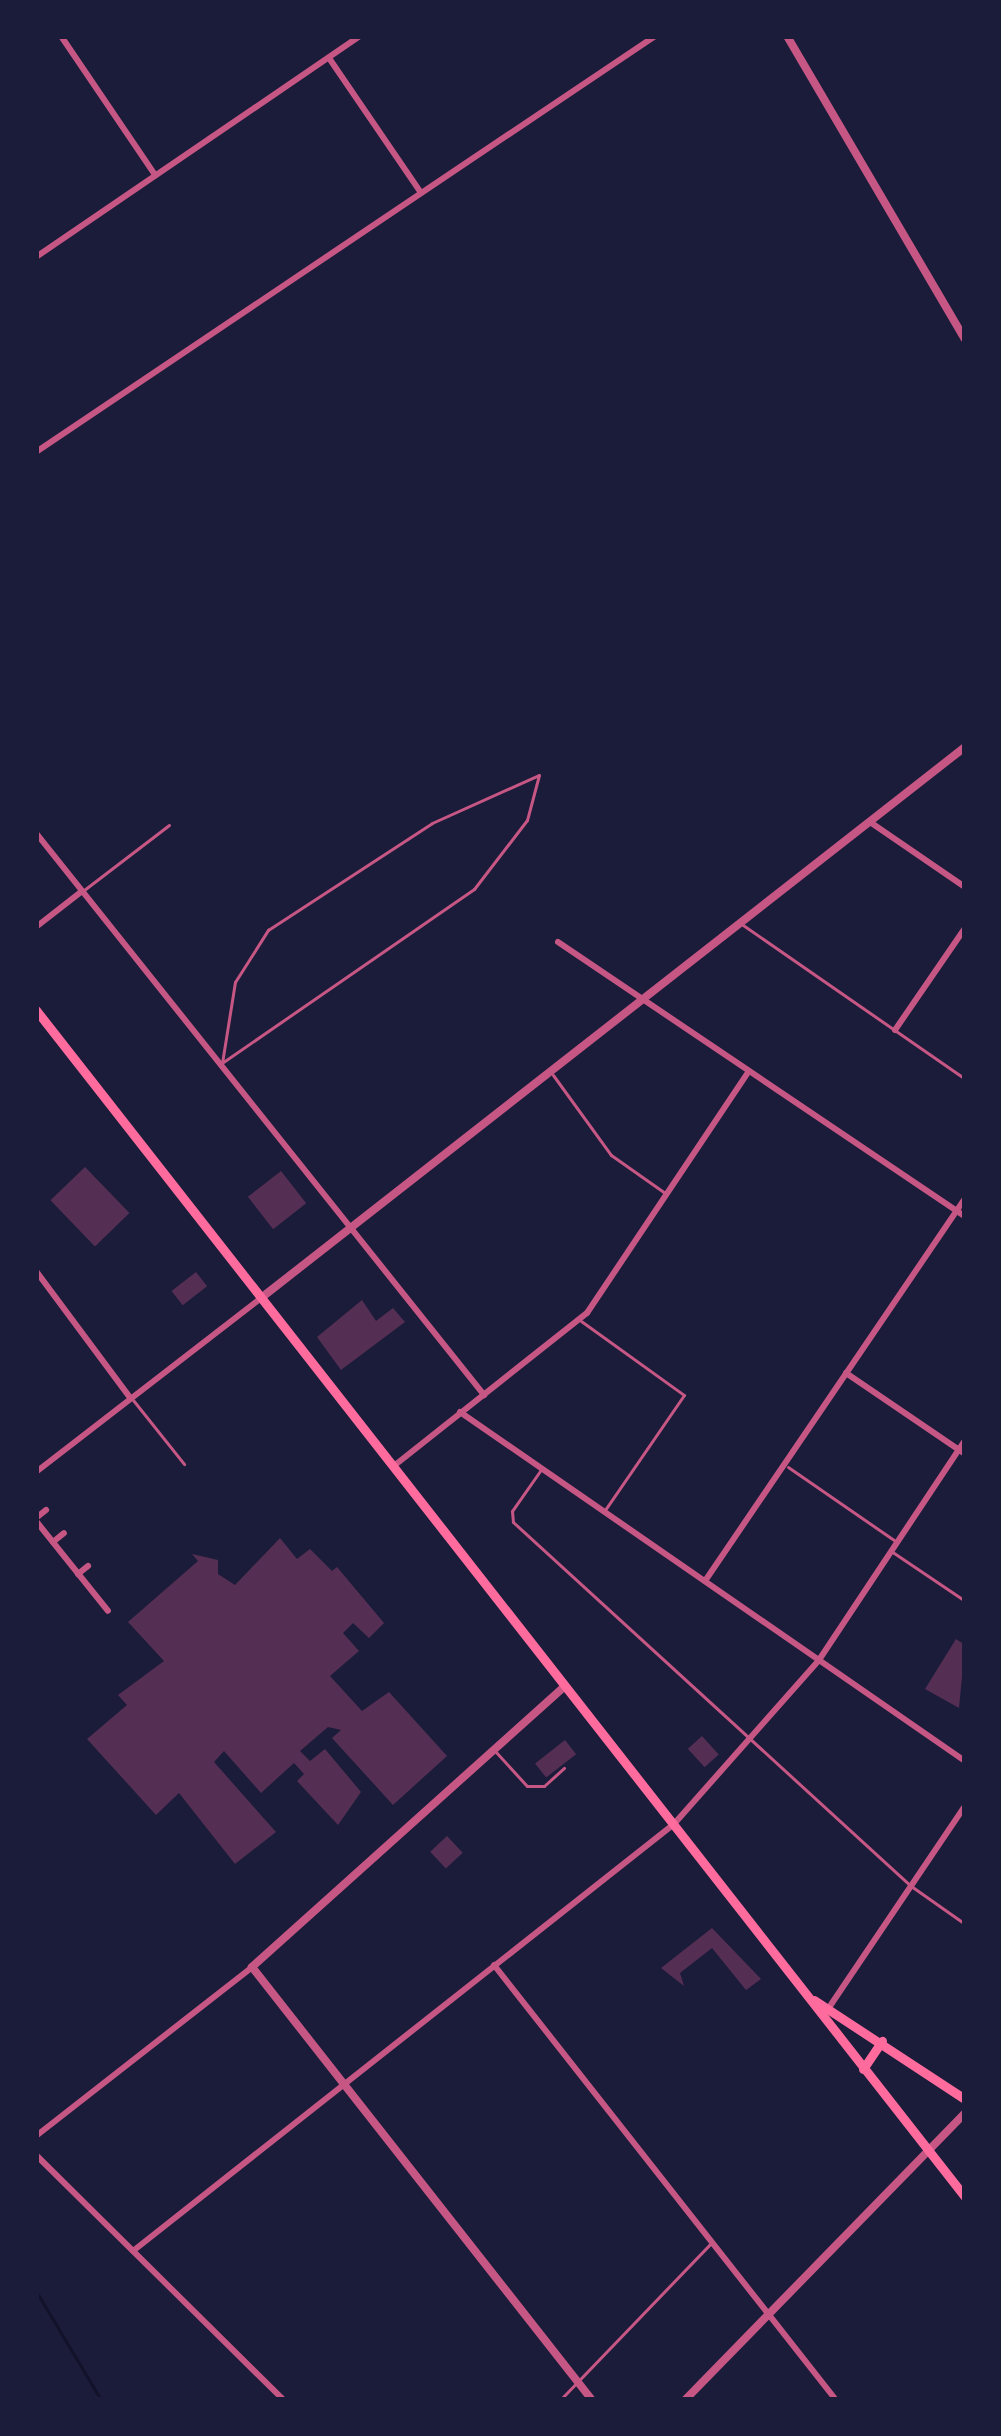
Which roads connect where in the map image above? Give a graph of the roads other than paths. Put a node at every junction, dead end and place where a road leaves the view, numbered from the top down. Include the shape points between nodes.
1 (61, 36) edge
2 (360, 36) edge
3 (655, 36) edge
4 (787, 36) edge
5 (328, 58) junction
6 (155, 175) junction
7 (421, 193) junction
8 (36, 256) edge
9 (965, 339) edge
10 (36, 440) edge
11 (39, 450) edge
12 (965, 747) edge
13 (870, 822) junction
14 (169, 825) dead end
15 (36, 833) edge
16 (965, 887) edge
17 (82, 891) junction
18 (740, 923) junction
19 (36, 926) edge
20 (965, 928) edge
21 (557, 942) dead end
22 (642, 999) junction
23 (36, 1010) edge
24 (895, 1030) junction
25 (222, 1064) junction
26 (550, 1070) junction
27 (749, 1071) junction
28 (965, 1078) edge
29 (667, 1194) junction
30 (965, 1199) edge
31 (956, 1211) junction
32 (965, 1217) edge
33 (352, 1226) junction
34 (36, 1270) edge
35 (261, 1298) junction
36 (579, 1320) junction
37 (846, 1373) junction
38 (484, 1395) junction
39 (131, 1399) junction
40 (460, 1412) junction
41 (965, 1440) edge
42 (962, 1452) edge
43 (184, 1464) dead end
44 (784, 1465) junction
45 (393, 1466) junction
46 (540, 1471) junction
47 (36, 1472) edge
48 (46, 1510) dead end
49 (604, 1512) junction
50 (36, 1519) edge
51 (64, 1533) dead end
52 (895, 1541) junction
53 (52, 1542) junction
54 (889, 1550) junction
55 (88, 1566) dead end
56 (78, 1574) junction
57 (705, 1581) junction
58 (965, 1601) edge
59 (108, 1611) dead end
60 (819, 1660) junction
61 (565, 1686) junction
62 (752, 1737) junction
63 (494, 1750) junction
64 (965, 1761) edge
65 (564, 1768) dead end
66 (965, 1806) edge
67 (674, 1824) junction
68 (911, 1886) junction
69 (965, 1924) edge
70 (494, 1965) junction
71 (252, 1967) junction
72 (805, 1995) junction
73 (828, 2008) junction
74 (882, 2041) junction
75 (863, 2069) junction
76 (344, 2084) junction
77 (965, 2099) edge
78 (965, 2113) edge
79 (36, 2136) edge
80 (929, 2151) junction
81 (36, 2155) edge
82 (965, 2197) edge
83 (711, 2242) junction
84 (134, 2252) junction
85 (768, 2315) junction
86 (578, 2383) junction
87 (284, 2400) edge
88 (560, 2400) edge
89 (592, 2400) edge
90 (685, 2400) edge
91 (836, 2400) edge

1 - 6 street
2 - 5 street
3 - 7 street
4 - 9 street
5 - 6 street
5 - 7 street
6 - 8 street
7 - 11 street
10 - 11 street
12 - 13 street
13 - 16 street
13 - 18 street
14 - 17 lane
15 - 17 street
17 - 19 street
17 - 25 street
18 - 22 street
18 - 24 lane
20 - 24 street
21 - 22 street
22 - 26 street
22 - 27 street
23 - 35 highway
24 - 28 lane
25 - 25 lane via 235,982 268,930 433,824 539,775 527,820 474,889
25 - 33 street
26 - 29 lane via 611,1155
26 - 33 street
27 - 29 street
27 - 31 street
29 - 36 street
30 - 31 street
31 - 32 street
31 - 37 street
33 - 35 street
33 - 38 street
34 - 39 street
35 - 39 street
35 - 45 highway
36 - 38 street
36 - 49 lane via 684,1395
37 - 42 street
37 - 44 street
38 - 40 street
39 - 43 lane
39 - 47 street
40 - 45 street
40 - 46 street
41 - 42 street
42 - 52 street
44 - 52 lane
44 - 57 street
45 - 61 highway
46 - 49 street
46 - 62 lane via 512,1511 513,1522
48 - 50 street
49 - 57 street
50 - 53 street
51 - 53 street
52 - 54 street
53 - 56 street
54 - 58 lane
54 - 60 street
55 - 56 street
56 - 59 street
57 - 60 street
60 - 62 street
60 - 64 street
61 - 63 street
61 - 67 highway
62 - 67 street
62 - 68 lane
63 - 65 lane via 527,1786 544,1786
63 - 71 street
66 - 68 street
67 - 70 street
67 - 72 highway
68 - 69 lane
68 - 73 street
70 - 76 street
70 - 83 street
71 - 76 street
71 - 79 street
72 - 73 highway
72 - 75 highway
73 - 74 highway
74 - 75 highway
74 - 77 highway
75 - 80 highway
76 - 84 street
76 - 86 street
78 - 80 street
80 - 82 highway
80 - 85 street
81 - 84 street
83 - 85 street
83 - 86 lane
84 - 87 street
85 - 90 street
85 - 91 street
86 - 88 lane
86 - 89 street

